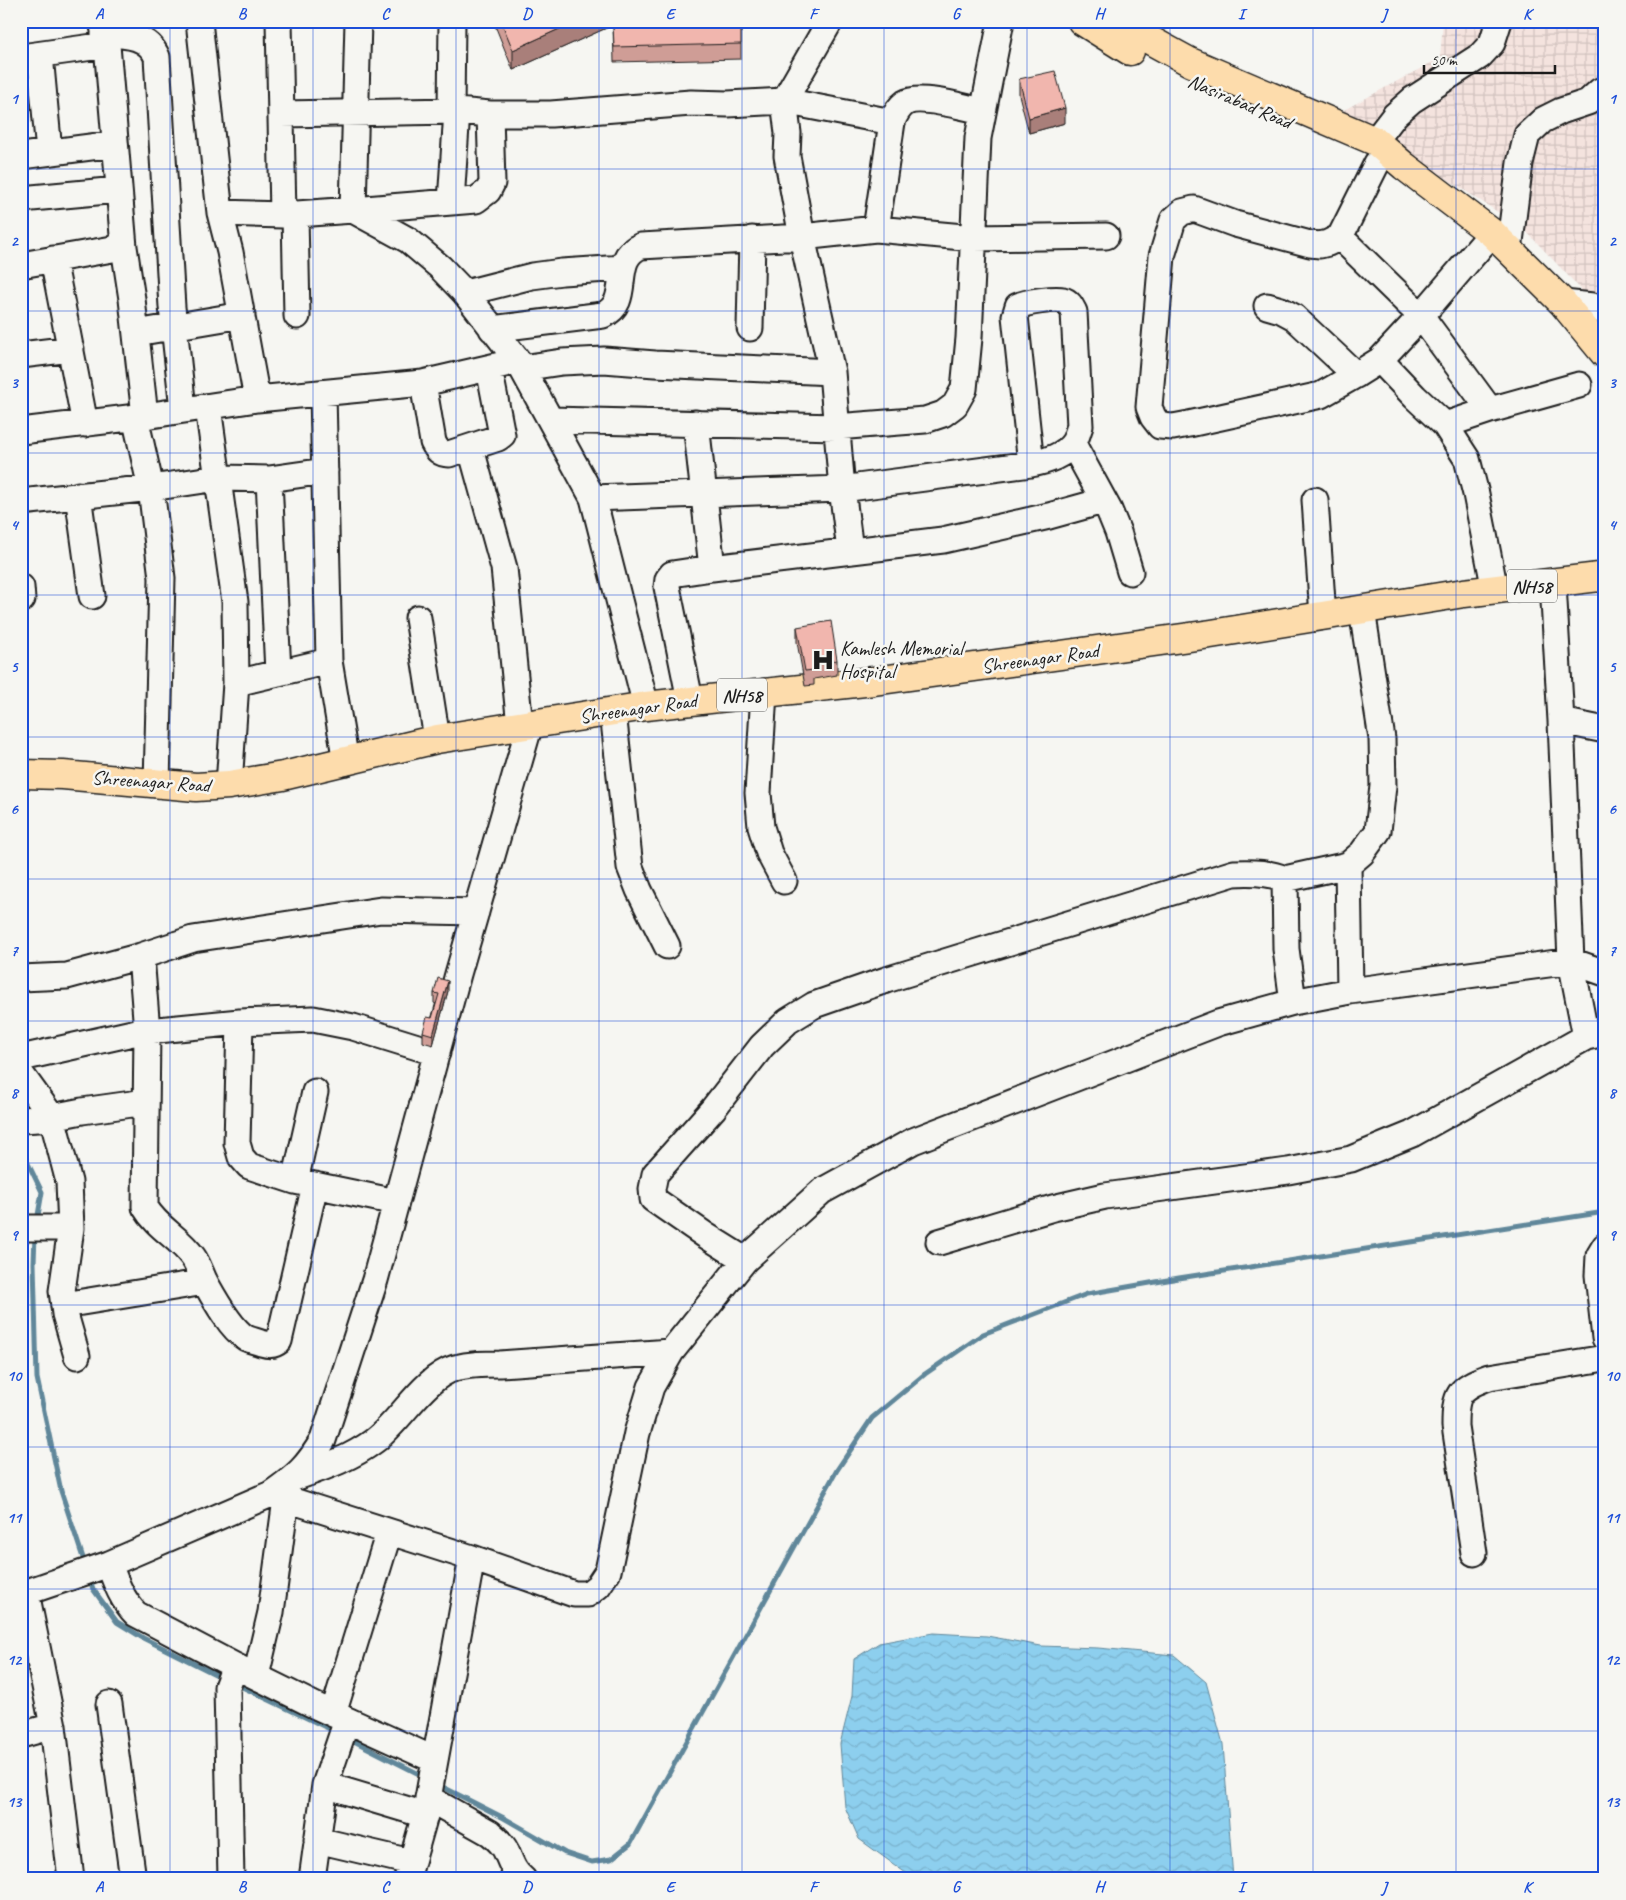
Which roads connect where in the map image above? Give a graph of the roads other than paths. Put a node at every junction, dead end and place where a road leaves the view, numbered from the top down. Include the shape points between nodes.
1 (199, 21) edge
2 (279, 21) edge
3 (358, 21) edge
4 (452, 21) edge
5 (830, 21) edge
6 (1001, 21) edge
7 (1082, 21) edge
8 (1115, 21) edge
9 (1499, 21) edge
10 (104, 34) edge
11 (31, 56) edge
12 (1600, 90) dead end
13 (784, 101) junction
14 (454, 111) junction
15 (983, 111) junction
16 (355, 113) junction
17 (281, 114) junction
18 (490, 114) junction
19 (892, 122) junction
20 (114, 144) junction
21 (49, 152) junction
22 (1376, 152) junction
23 (21, 156) edge
24 (118, 190) junction
25 (21, 199) edge
26 (451, 202) junction
27 (354, 210) junction
28 (220, 213) junction
29 (289, 214) junction
30 (876, 229) junction
31 (1106, 236) dead end
32 (802, 237) junction
33 (1340, 237) junction
34 (974, 238) junction
35 (752, 239) junction
36 (1501, 242) junction
37 (124, 247) junction
38 (53, 259) junction
39 (21, 265) edge
40 (623, 268) junction
41 (465, 293) junction
42 (1563, 303) junction
43 (1267, 306) dead end
44 (1605, 312) edge
45 (242, 315) junction
46 (297, 316) dead end
47 (1421, 316) junction
48 (174, 327) junction
49 (750, 328) dead end
50 (492, 329) junction
51 (136, 333) junction
52 (70, 349) junction
53 (1605, 354) edge
54 (21, 355) edge
55 (1380, 360) junction
56 (520, 364) junction
57 (489, 368) junction
58 (832, 372) junction
59 (1356, 375) junction
60 (424, 383) junction
61 (1579, 385) dead end
62 (323, 393) junction
63 (258, 399) junction
64 (208, 407) junction
65 (183, 409) junction
66 (1490, 410) junction
67 (140, 417) junction
68 (551, 420) junction
69 (696, 423) junction
70 (85, 424) junction
71 (1444, 425) junction
72 (836, 427) junction
73 (21, 430) edge
74 (1073, 444) junction
75 (471, 448) junction
76 (1031, 464) junction
77 (325, 471) junction
78 (218, 478) junction
79 (268, 479) junction
80 (151, 488) junction
81 (842, 490) junction
82 (703, 494) junction
83 (78, 495) junction
84 (593, 498) junction
85 (1315, 500) dead end
86 (1103, 501) junction
87 (21, 502) edge
88 (850, 550) junction
89 (712, 568) junction
90 (1130, 572) dead end
91 (1603, 577) edge
92 (1553, 584) junction
93 (1495, 590) junction
94 (92, 596) dead end
95 (1362, 610) junction
96 (1324, 616) junction
97 (418, 618) dead end
98 (329, 661) junction
99 (278, 673) junction
100 (236, 683) junction
101 (764, 692) junction
102 (690, 700) junction
103 (646, 706) junction
104 (613, 712) junction
105 (1561, 721) junction
106 (525, 725) junction
107 (1605, 730) edge
108 (437, 739) junction
109 (346, 762) junction
110 (21, 774) edge
111 (157, 784) junction
112 (229, 785) junction
113 (1348, 865) junction
114 (1285, 879) junction
115 (784, 881) dead end
116 (476, 912) junction
117 (667, 946) dead end
118 (141, 956) junction
119 (1571, 960) junction
120 (1605, 973) edge
121 (21, 978) edge
122 (1350, 991) junction
123 (1294, 1002) junction
124 (240, 1022) junction
125 (147, 1031) junction
126 (1595, 1035) edge
127 (437, 1053) junction
128 (21, 1058) edge
129 (21, 1074) edge
130 (315, 1092) dead end
131 (146, 1102) junction
132 (38, 1119) edge
133 (305, 1183) junction
134 (396, 1202) junction
135 (32, 1228) edge
136 (71, 1228) junction
137 (939, 1242) dead end
138 (1605, 1246) edge
139 (745, 1260) junction
140 (205, 1282) junction
141 (64, 1305) junction
142 (1605, 1338) edge
143 (671, 1352) junction
144 (76, 1356) dead end
145 (1605, 1358) edge
146 (284, 1490) junction
147 (389, 1532) junction
148 (1474, 1553) dead end
149 (472, 1558) junction
150 (104, 1566) junction
151 (24, 1593) edge
152 (237, 1675) junction
153 (108, 1704) dead end
154 (340, 1717) junction
155 (53, 1726) junction
156 (21, 1735) edge
157 (325, 1785) junction
158 (430, 1786) junction
159 (317, 1840) junction
160 (506, 1850) junction
161 (409, 1870) edge
162 (70, 1879) edge
163 (133, 1879) edge
164 (231, 1879) edge
165 (312, 1879) edge
166 (497, 1879) edge
167 (523, 1879) edge

1 - 28 street
2 - 17 street
3 - 16 street
4 - 14 street
5 - 13 street
6 - 15 street
7 - 22 highway, Nasirabad Road via 1134,53 1192,81 1327,138
8 - 22 highway, Nasirabad Road via 1190,62
9 - 22 street via 1492,44 1480,56 1404,107
10 - 11 street
10 - 20 street
10 - 48 street via 131,35 146,41 157,57
11 - 21 street
12 - 36 street via 1588,102 1543,120 1527,135
13 - 18 street via 691,103 551,114
13 - 19 street
13 - 32 street via 787,156
14 - 16 street
14 - 18 street
14 - 26 street
15 - 19 street via 918,99 906,102
15 - 34 street via 978,138
16 - 17 street
16 - 27 street
17 - 29 street
18 - 26 street via 492,183 488,191 476,200
19 - 30 street
20 - 21 street
20 - 24 street
21 - 23 street
22 - 33 street
22 - 36 highway, Nasirabad Road via 1404,166
24 - 25 street
24 - 37 street
26 - 27 street
27 - 29 street
27 - 41 street via 408,240
28 - 29 street
28 - 45 street
29 - 46 street
30 - 32 street
30 - 34 street
31 - 34 street
32 - 35 street
32 - 58 street
33 - 47 street
33 - 59 street via 1320,245 1310,244 1235,224 1194,209 1182,212 1173,220 1162,256 1149,407 1160,426 1173,427 1321,395
34 - 72 street via 964,390 955,405 943,414 925,420
35 - 40 street via 641,246 631,250
35 - 49 street
36 - 42 highway, Nasirabad Road
36 - 47 street
37 - 38 street
37 - 51 street
38 - 39 street
38 - 52 street
40 - 41 street via 532,276
40 - 50 street via 617,304 612,311 603,315
41 - 50 street
42 - 44 street via 1593,306
42 - 53 highway, Nasirabad Road
43 - 59 street via 1294,317
45 - 48 street
45 - 63 street
47 - 55 street
47 - 66 street
48 - 51 street
48 - 65 street
50 - 56 street
51 - 67 street
52 - 54 street
52 - 70 street
55 - 59 street
55 - 71 street
56 - 57 street
56 - 58 street via 604,360
56 - 68 street
57 - 60 street
57 - 75 street via 502,435
58 - 72 street
60 - 62 street
60 - 75 street via 437,450 449,454
61 - 66 street
62 - 63 street
62 - 77 street
63 - 64 street
64 - 65 street
64 - 78 street
65 - 67 street
66 - 71 street
67 - 70 street
67 - 80 street
68 - 69 street
68 - 84 street
69 - 72 street
69 - 82 street
70 - 73 street
71 - 93 street via 1467,459
72 - 81 street
74 - 76 street via 1042,463
74 - 76 street via 1080,426 1074,312 1064,300 1025,302 1018,306 1015,316
74 - 86 street
75 - 106 street via 504,568
76 - 81 street
77 - 79 street
77 - 98 street
78 - 79 street
78 - 80 street
78 - 100 street via 235,602
79 - 99 street
80 - 83 street
80 - 111 street via 162,578
81 - 82 street
81 - 88 street
82 - 84 street
82 - 89 street
83 - 87 street
83 - 94 street
84 - 103 street
85 - 96 street
86 - 88 street via 943,540
86 - 90 street via 1118,532
88 - 89 street
89 - 102 street via 672,574 668,579
91 - 92 highway, NH58
92 - 93 highway, NH58
92 - 105 street
93 - 95 highway, Shreenagar Road / NH58
95 - 96 highway, Shreenagar Road / NH58
95 - 113 street via 1382,739 1383,786 1378,831 1362,853
96 - 101 highway, Shreenagar Road / NH58 via 874,681
97 - 108 street
98 - 99 street
98 - 109 street
99 - 100 street
100 - 112 street
101 - 102 highway, Shreenagar Road / NH58
101 - 115 street via 758,793 761,827 768,853
102 - 103 highway, Shreenagar Road / NH58
103 - 104 highway, Shreenagar Road / NH58
104 - 106 highway, Shreenagar Road / NH58
104 - 117 street via 630,867
105 - 107 street
105 - 119 street
106 - 108 highway, Shreenagar Road / NH58
106 - 116 street
108 - 109 highway, Shreenagar Road / NH58
109 - 112 highway, Shreenagar Road / NH58
110 - 111 highway, Shreenagar Road / NH58 via 63,774
111 - 112 highway, Shreenagar Road / NH58
113 - 114 street
113 - 122 street
114 - 123 street via 1286,949
114 - 139 street via 1276,875 1234,873 886,980 814,1005 788,1021 762,1046 713,1109 655,1174 652,1189 654,1199
116 - 118 street via 381,910 193,939
116 - 127 street
118 - 121 street via 67,976
118 - 125 street
119 - 120 street
119 - 122 street
119 - 126 street
122 - 123 street
123 - 139 street via 1218,1024 913,1141 822,1191
124 - 125 street
124 - 127 street via 313,1020 353,1027
124 - 133 street via 238,1143 241,1157 249,1166
125 - 128 street
125 - 131 street
126 - 137 street via 1412,1134 1351,1158 1288,1171 1105,1196
127 - 134 street
129 - 132 street
130 - 133 street
131 - 132 street
131 - 140 street via 145,1207 152,1220 188,1251
132 - 136 street via 69,1182
133 - 134 street
133 - 140 street via 279,1341 268,1345 238,1332
134 - 146 street via 376,1280 322,1440 310,1462
135 - 136 street
136 - 141 street via 62,1291
138 - 142 street via 1599,1256 1598,1275
139 - 143 street
140 - 141 street
141 - 144 street
143 - 146 street via 473,1364 453,1368 435,1378 374,1441
143 - 149 street via 651,1387 637,1433 608,1571 598,1586 588,1594 574,1594
145 - 148 street via 1489,1377 1471,1383 1460,1392 1455,1406 1455,1426
146 - 147 street
146 - 150 street
146 - 152 street via 271,1612
147 - 149 street
147 - 154 street
149 - 158 street
150 - 151 street
150 - 152 street via 126,1604 136,1614
151 - 155 street
152 - 154 street
152 - 164 street
153 - 163 street
154 - 157 street
154 - 158 street
155 - 156 street
155 - 162 street
157 - 158 street
157 - 159 street
158 - 160 street via 498,1839
158 - 161 street
159 - 161 street
159 - 165 street
160 - 166 street
160 - 167 street via 517,1875

